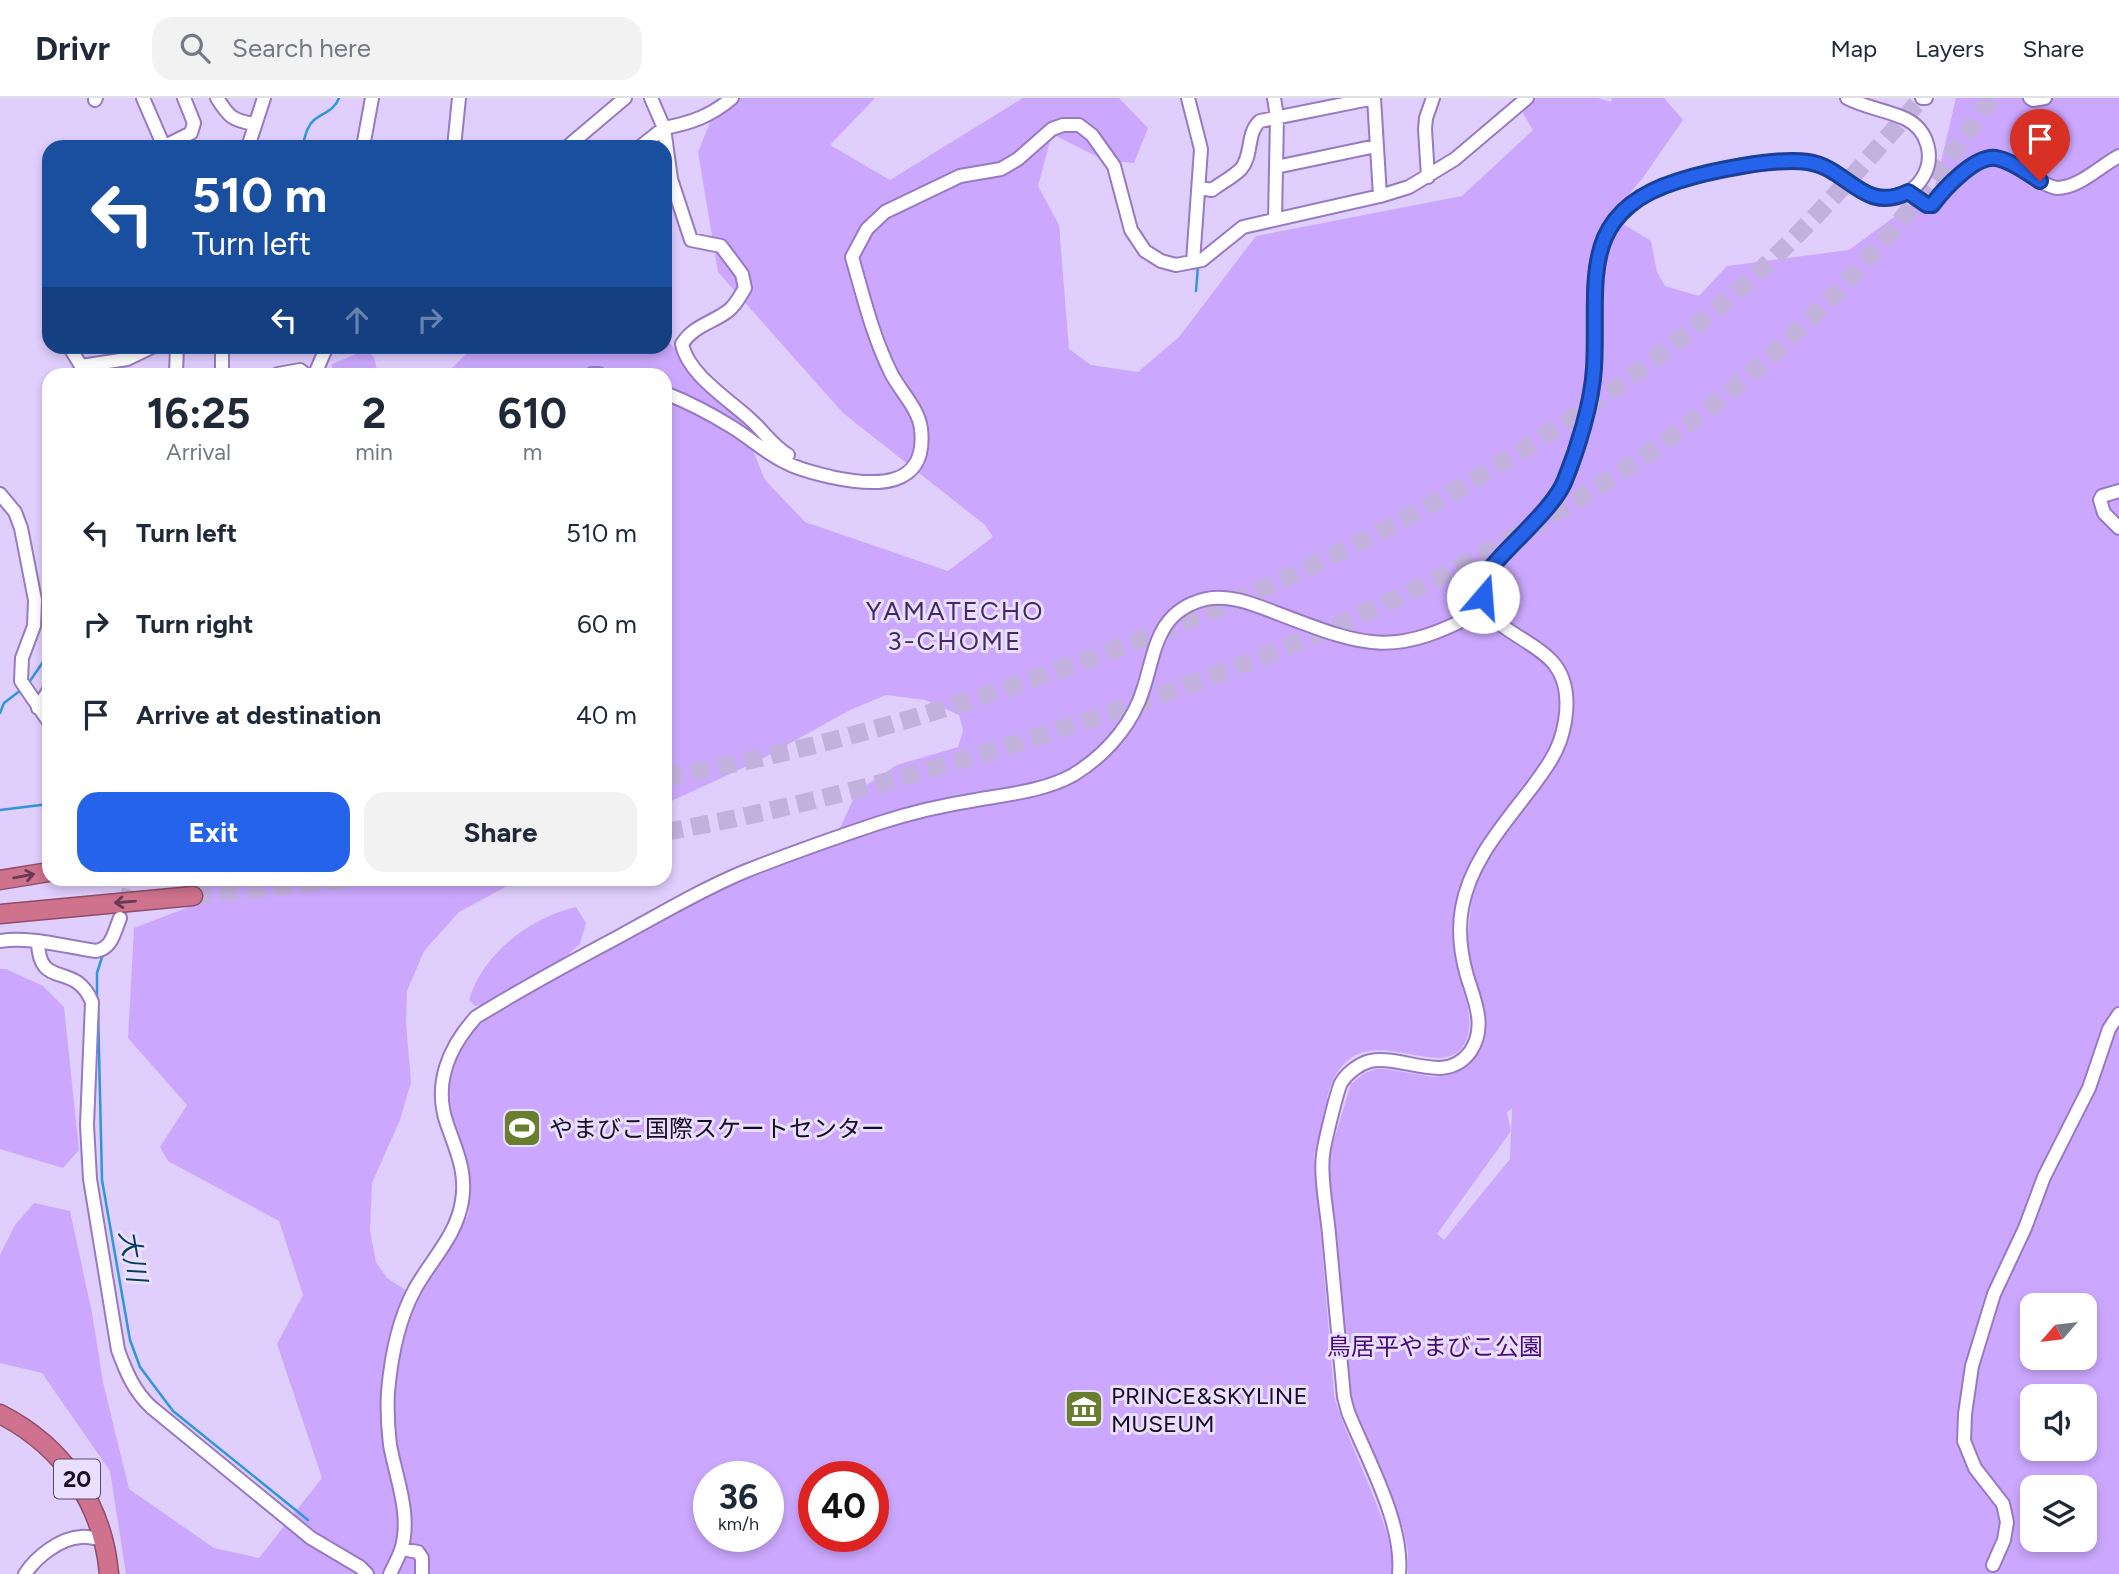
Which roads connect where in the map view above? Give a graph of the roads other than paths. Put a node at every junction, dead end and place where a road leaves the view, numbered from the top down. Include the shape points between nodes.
1 (143, 98) edge
2 (184, 98) edge
3 (217, 98) edge
4 (264, 98) edge
5 (372, 98) edge
6 (459, 98) edge
7 (625, 98) edge
8 (651, 98) edge
9 (733, 98) edge
10 (1188, 98) edge
11 (1274, 98) edge
12 (1374, 98) edge
13 (1433, 98) edge
14 (1527, 98) edge
15 (1847, 98) edge
16 (2030, 98) edge
17 (2045, 98) edge
18 (1277, 117) junction
19 (254, 124) junction
20 (664, 128) junction
21 (161, 140) edge
22 (177, 140) edge
23 (250, 140) edge
24 (364, 140) edge
25 (455, 140) edge
26 (574, 140) edge
27 (649, 140) edge
28 (666, 140) edge
29 (1376, 146) junction
30 (2119, 156) edge
31 (1276, 167) junction
32 (1428, 177) junction
33 (672, 182) edge
34 (1200, 188) junction
35 (1908, 192) junction
36 (1380, 196) junction
37 (1275, 219) junction
38 (1193, 262) junction
39 (74, 354) edge
40 (137, 354) edge
41 (672, 397) edge
42 (807, 471) junction
43 (2119, 491) edge
44 (0, 494) edge
45 (2119, 528) edge
46 (1486, 608) junction
47 (42, 701) edge
48 (38, 708) junction
49 (42, 713) edge
50 (42, 873) edge
51 (0, 880) edge
52 (193, 896) tunnel mouth
53 (0, 914) edge
54 (120, 918) tunnel mouth
55 (0, 941) edge
56 (38, 942) junction
57 (2119, 1014) edge
58 (0, 1414) edge
59 (104, 1540) junction
60 (400, 1551) junction
61 (1993, 1565) dead end
62 (24, 1574) edge
63 (109, 1574) edge
64 (367, 1574) edge
65 (390, 1574) edge
66 (422, 1574) edge
67 (1399, 1574) edge

1 - 21 street
2 - 22 street via 194,123 191,133
3 - 19 street via 236,121
4 - 19 street
5 - 24 street
6 - 25 street
7 - 26 street
8 - 20 street
9 - 20 street via 706,117
10 - 34 street via 1201,149
11 - 18 street
12 - 18 street
12 - 29 street
13 - 32 street via 1425,129
14 - 32 street
15 - 35 street via 1908,120 1923,133 1929,148 1927,167
16 - 17 street
18 - 31 street
18 - 34 street via 1253,127 1241,169 1212,190
19 - 23 street
20 - 27 street
20 - 28 street
29 - 31 street
29 - 36 street
30 - 35 street via 2075,184 2056,188 1994,158 1979,162 1957,178 1932,205
31 - 37 street
32 - 36 street
33 - 42 street via 691,240 721,246 742,274 745,288 728,311 689,333 683,352 707,384
34 - 38 street
35 - 46 street via 1894,198 1872,197 1822,165 1794,161 1689,177 1654,190 1625,211 1607,233 1597,259 1594,369 1572,463 1561,489 1490,569 1483,590
36 - 37 street
37 - 38 street via 1243,227 1202,260
38 - 42 street via 1175,265 1161,261 1140,245 1131,230 1114,166 1079,125 1052,129 1001,169 967,173 885,212 867,229 852,257 877,338 921,426 918,463 908,475 878,483
39 - 40 street via 81,366
41 - 42 street
43 - 45 street via 2100,500 2104,513
44 - 48 street via 21,528 35,600 34,626 22,658 20,681
46 - 60 street via 1425,637 1373,644 1336,636 1230,598 1205,600 1178,612 1164,629 1129,720 1102,752 1073,775 1039,788 882,822 744,872 682,901 476,1017 450,1053 442,1090 446,1122 463,1169 459,1216 414,1290 392,1359 388,1414 403,1504
46 - 67 street via 1497,624 1555,664 1567,700 1553,758 1480,858 1462,908 1460,939 1478,1011 1477,1037 1463,1060 1449,1068 1385,1060 1352,1070 1341,1083 1323,1155 1344,1397 1391,1516 1398,1539
47 - 48 street
48 - 49 street
51 -> 50 highway
52 -> 53 highway
54 - 56 street via 104,950
55 - 56 street
56 - 64 street via 43,967 82,985 92,1002 87,1125 90,1179 118,1350 128,1377 151,1407 312,1538
57 - 61 street via 1994,1294 1972,1366 1964,1441 1975,1468 2003,1504 2007,1522
58 - 59 highway, 20 via 35,1436 61,1460 86,1494
59 - 62 street via 80,1536 64,1542 45,1552
59 - 63 highway, 20
60 - 65 street
60 - 66 street via 418,1552

